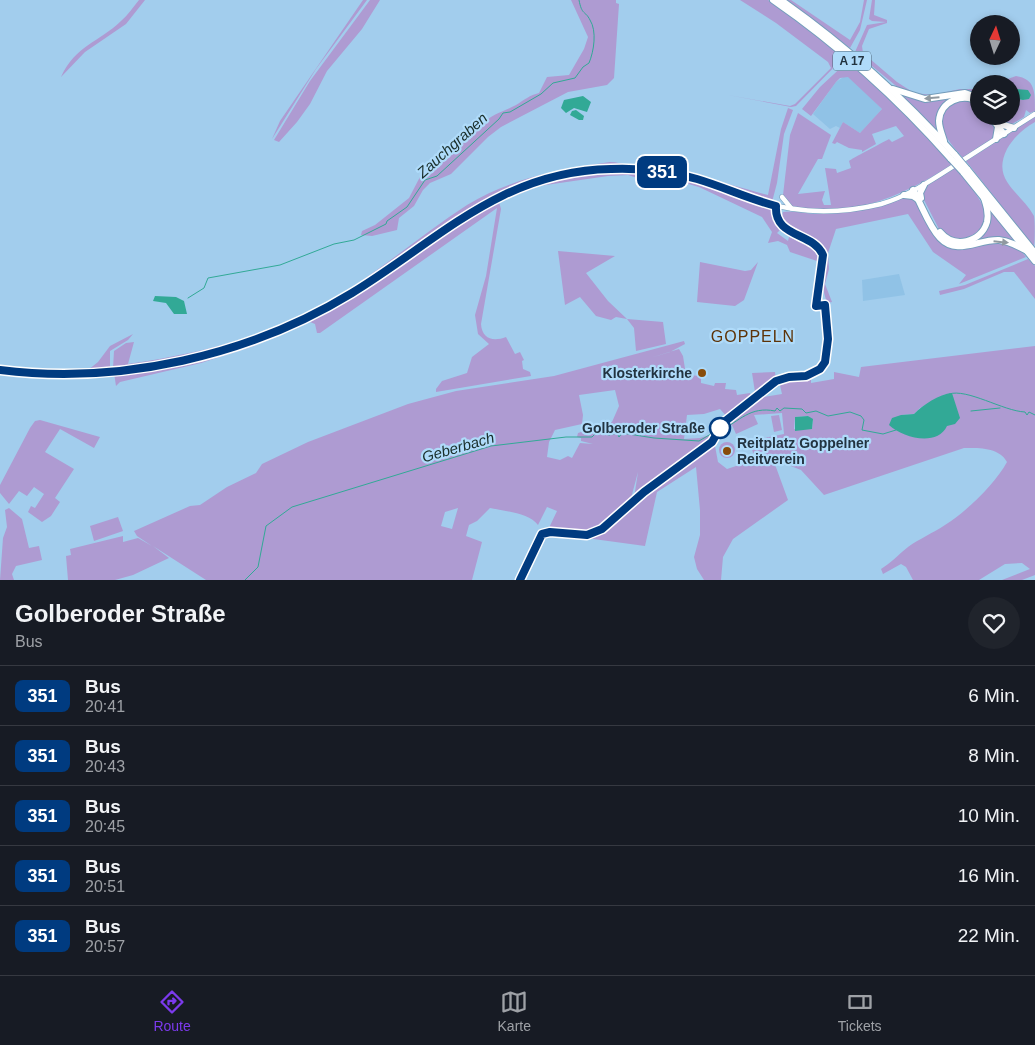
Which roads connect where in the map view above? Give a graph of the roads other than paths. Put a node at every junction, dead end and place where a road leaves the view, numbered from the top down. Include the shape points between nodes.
1 (773, 0) edge
2 (781, 0) edge
3 (887, 86) junction
4 (970, 95) edge
5 (970, 99) edge
6 (1035, 114) edge
7 (999, 126) junction
8 (1014, 128) junction
9 (1005, 134) junction
10 (996, 139) junction
11 (946, 144) junction
12 (953, 157) junction
13 (965, 170) junction
14 (924, 185) junction
15 (915, 190) junction
16 (904, 195) junction
17 (983, 195) junction
18 (782, 197) dead end
19 (920, 200) junction
20 (792, 209) junction
21 (1031, 251) edge
22 (1035, 261) edge
23 (0, 370) edge

1 - 12 highway, A 17 via 864,72
2 - 3 highway, A 17 via 826,33
4 -> 3 highway via 925,99
3 - 11 highway, A 17
5 - 11 highway via 960,98 947,104 940,114
6 - 8 main road
7 - 8 highway
7 - 9 highway
7 - 10 highway
8 - 9 main road
9 - 10 main road
10 - 14 main road
11 - 12 highway, A 17
12 - 13 highway, A 17, bridge
13 - 17 highway, A 17
13 - 21 highway, A 17
14 - 15 main road
14 - 19 highway
15 - 16 main road
15 - 19 highway
16 - 19 highway
16 - 20 main road via 881,204 844,211
17 - 19 highway via 988,212 985,227 975,238 962,242 952,241 943,235
17 - 21 highway, A 17
18 - 20 main road
19 -> 21 highway via 936,233 949,244 967,246 998,240
20 - 23 main road via 757,201 698,179 656,171 610,169 555,176 486,202 331,305 246,342 194,358 117,370 49,373
21 - 22 highway, A 17

